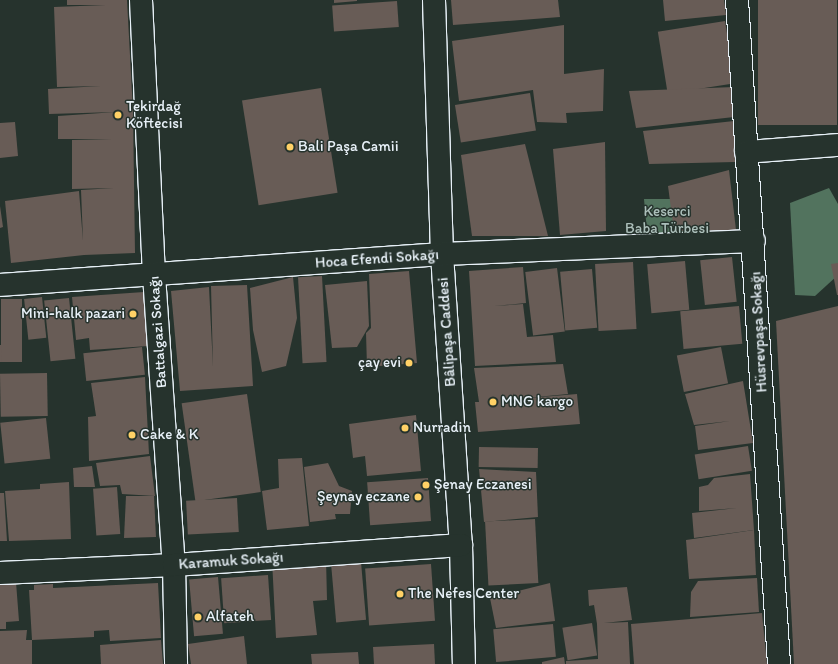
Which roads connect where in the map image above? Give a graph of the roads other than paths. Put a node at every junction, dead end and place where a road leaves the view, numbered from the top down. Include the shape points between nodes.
1 (142, 0) edge
2 (434, 0) edge
3 (737, 0) edge
4 (838, 145) edge
5 (746, 152) junction
6 (754, 241) junction
7 (442, 254) junction
8 (154, 275) junction
9 (0, 285) edge
10 (461, 545) junction
11 (174, 566) junction
12 (0, 573) edge
13 (176, 664) edge
14 (464, 664) edge
15 (778, 664) edge

1 - 8 street, Battalgazi Sokağı
2 - 7 street, Bâlipaşa Caddesi
3 - 5 street, Hüsrevpaşa Sokağı
4 - 5 street
5 - 6 street, Hüsrevpaşa Sokağı
6 - 7 street, Hoca Efendi Sokağı
6 - 15 street, Hüsrevpaşa Sokağı
7 - 8 street, Hoca Efendi Sokağı
7 - 10 street, Bâlipaşa Caddesi
8 - 9 street, Hoca Efendi Sokağı
8 - 11 street, Battalgazi Sokağı
10 - 11 street, Karamuk Sokağı
10 - 14 street, Bâlipaşa Caddesi
11 - 12 street, Karamuk Sokağı
11 - 13 street, Battalgazi Sokağı

